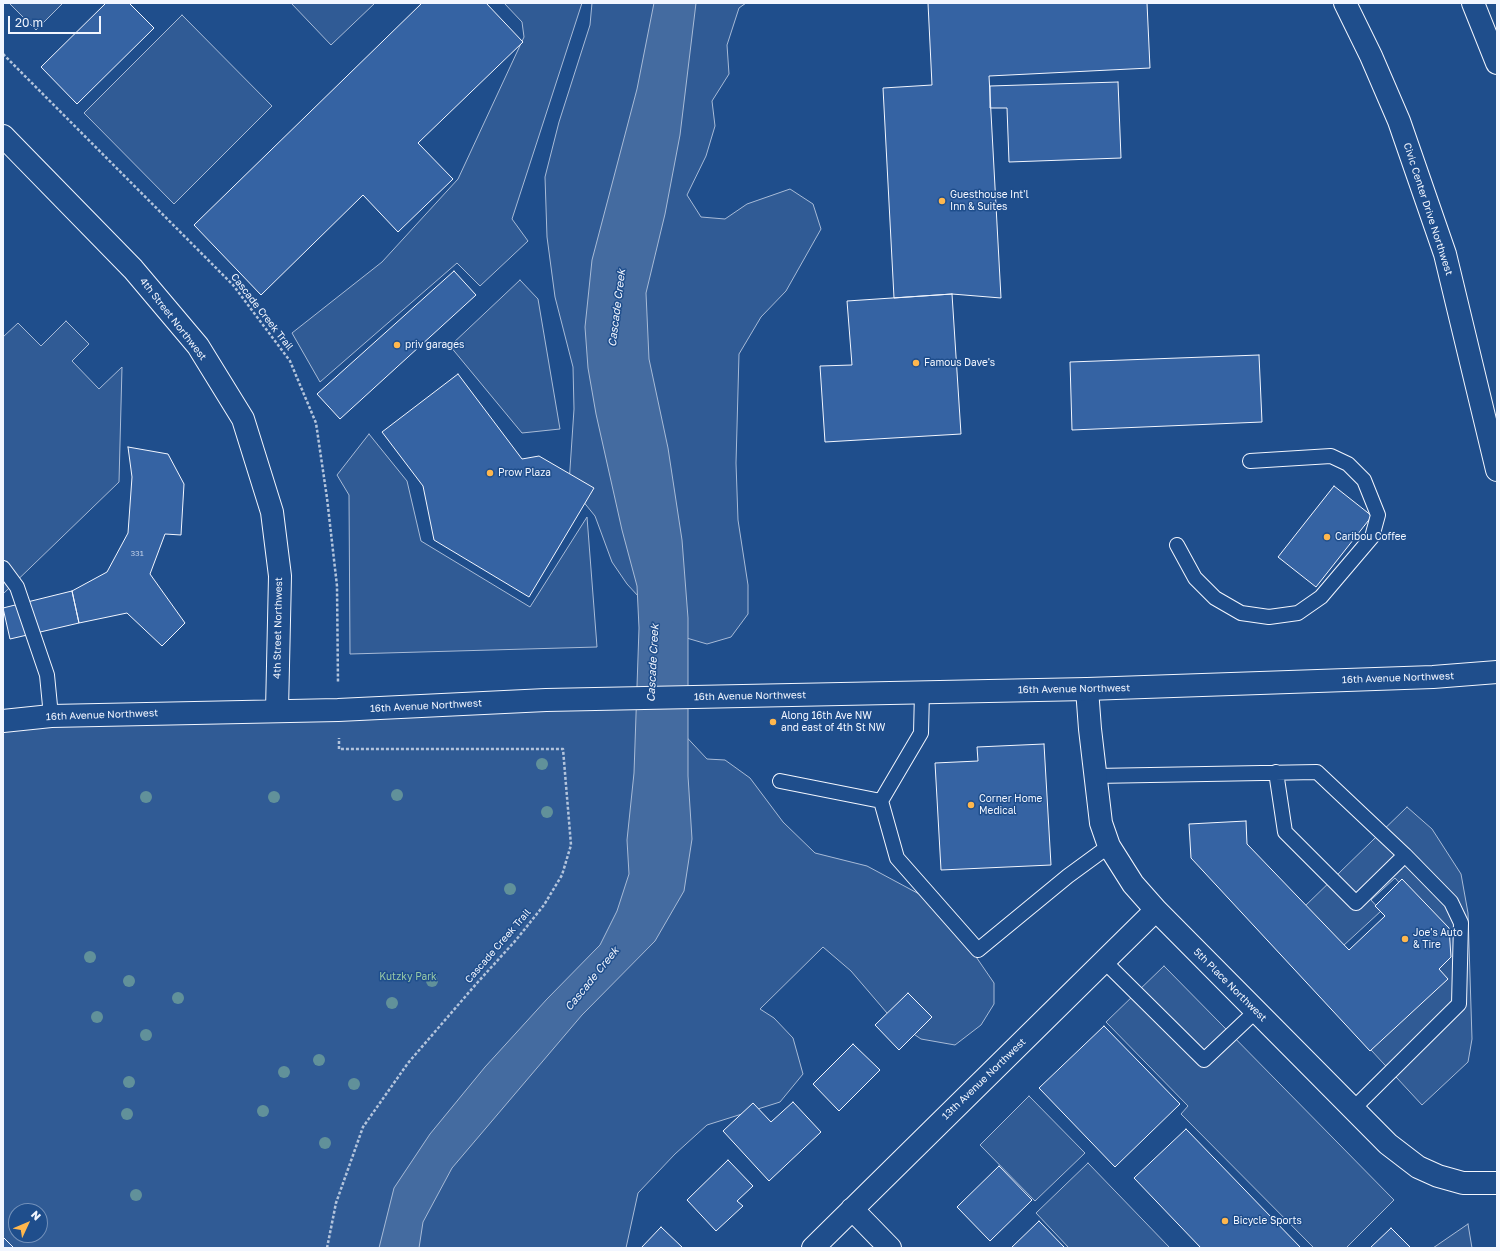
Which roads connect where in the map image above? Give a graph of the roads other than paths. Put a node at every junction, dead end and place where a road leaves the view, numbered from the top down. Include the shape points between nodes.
1 (1345, 3) edge
2 (1473, 3) edge
3 (1497, 63) edge
4 (3, 136) edge
5 (1250, 461) dead end
6 (1497, 470) edge
7 (1177, 545) dead end
8 (3, 568) edge
9 (1497, 672) edge
10 (1087, 689) junction
11 (922, 692) junction
12 (277, 710) junction
13 (51, 716) junction
14 (3, 721) edge
15 (1276, 772) junction
16 (1095, 776) junction
17 (780, 781) dead end
18 (881, 802) junction
19 (1109, 846) junction
20 (1405, 855) junction
21 (1156, 910) junction
22 (1104, 961) junction
23 (1256, 1011) junction
24 (1353, 1109) junction
25 (1497, 1183) edge
26 (852, 1208) junction
27 (814, 1248) edge
28 (890, 1248) edge

1 - 6 street, Civic Center Drive Northwest via 1399,121 1445,254
2 - 3 street
4 - 12 street, 4th Street Northwest via 134,269 198,346 243,419 272,512 280,576
5 - 7 lane via 1331,456 1348,464 1364,480 1378,516 1372,537 1321,596 1298,613 1269,617 1241,613 1215,598 1195,578
8 - 13 lane via 17,586 47,675
9 - 10 street, 16th Avenue Northwest via 1433,677
10 - 11 street, 16th Avenue Northwest
10 - 16 street, 5th Place Northwest
11 - 12 street, 16th Avenue Northwest via 546,700 338,710
11 - 18 lane via 921,733
12 - 13 street, 16th Avenue Northwest
13 - 14 street, 16th Avenue Northwest
15 - 16 lane
15 - 20 lane via 1317,772
15 - 20 lane via 1285,832 1356,903
16 - 19 street, 5th Place Northwest via 1101,823
17 - 18 lane
18 - 19 lane via 897,858 978,950
19 - 21 street, 5th Place Northwest via 1133,884
20 - 24 lane via 1452,902 1461,923 1459,1004
21 - 22 street, 13th Avenue Northwest
21 - 23 street, 5th Place Northwest
22 - 23 lane via 1204,1060
22 - 26 street, 13th Avenue Northwest
23 - 24 street, 5th Place Northwest
24 - 25 street, 5th Place Northwest via 1388,1144 1418,1167 1463,1183
26 - 27 street, 13th Avenue Northwest
26 - 28 street

